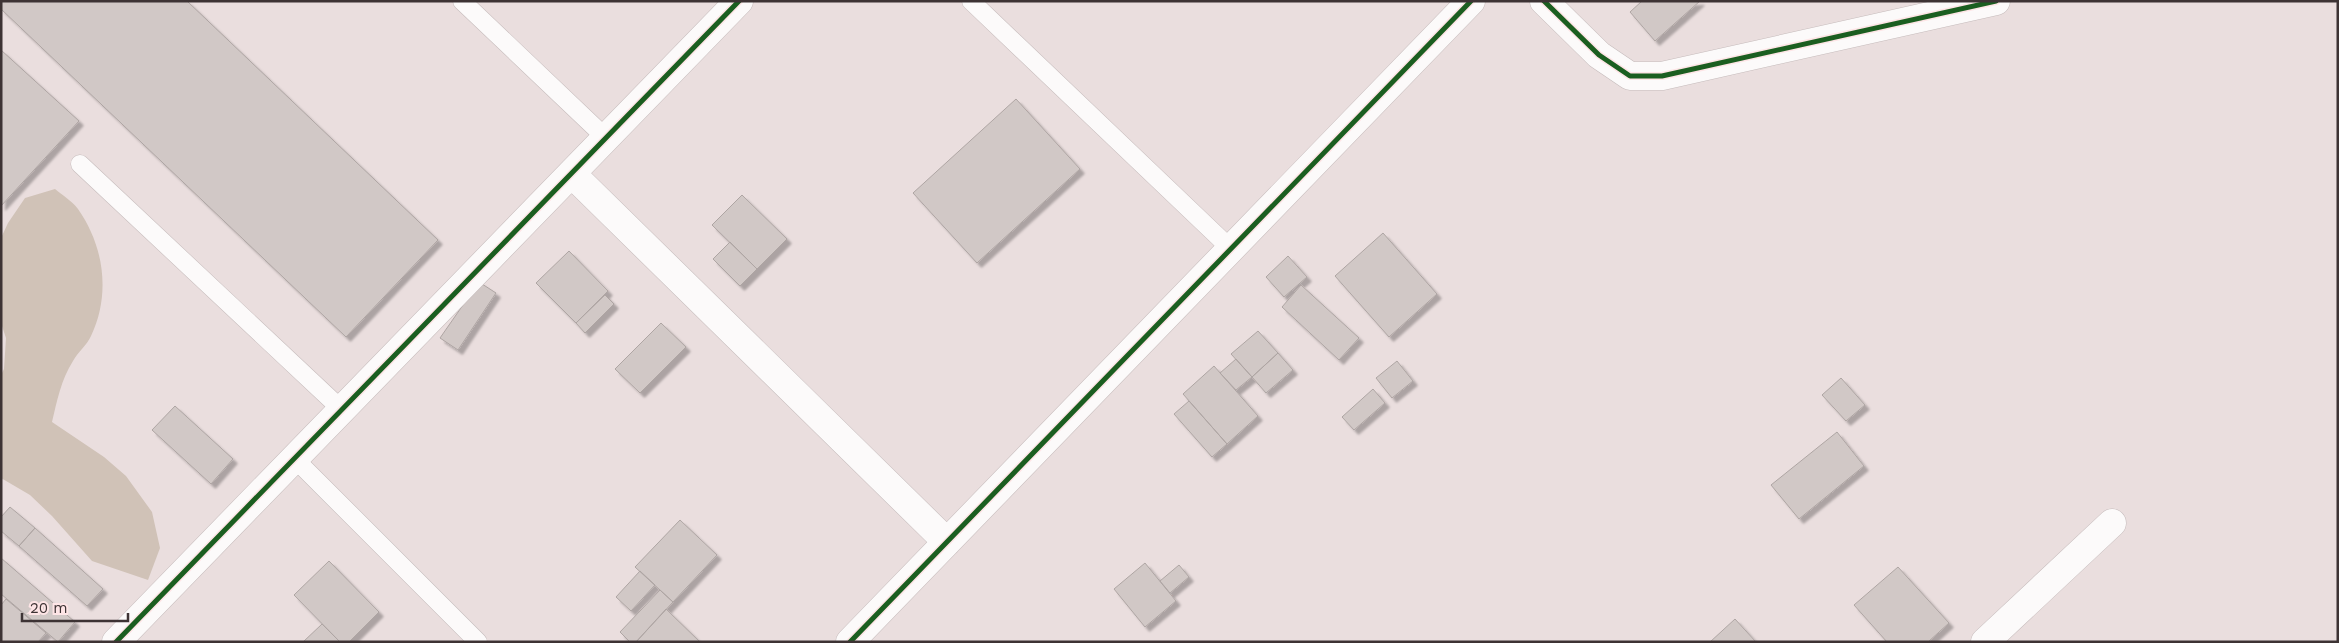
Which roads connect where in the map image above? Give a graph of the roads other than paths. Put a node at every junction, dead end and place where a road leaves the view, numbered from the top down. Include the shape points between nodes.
1 (462, 1) edge
2 (739, 1) edge
3 (971, 1) edge
4 (1471, 1) edge
5 (1544, 1) edge
6 (1996, 1) edge
7 (607, 139) junction
8 (80, 164) dead end
9 (572, 174) junction
10 (1231, 249) junction
11 (341, 409) junction
12 (294, 458) junction
13 (2112, 523) dead end
14 (947, 542) junction
15 (116, 642) edge
16 (478, 642) edge
17 (850, 642) edge
18 (1985, 642) edge

1 - 7 lane
2 - 7 street
3 - 10 lane
4 - 10 street
5 - 6 street via 1599,55 1630,76 1662,76
7 - 9 street
8 - 11 lane
9 - 11 street
9 - 14 street
10 - 14 street
11 - 12 street
12 - 15 street
12 - 16 lane
13 - 18 street
14 - 17 street

